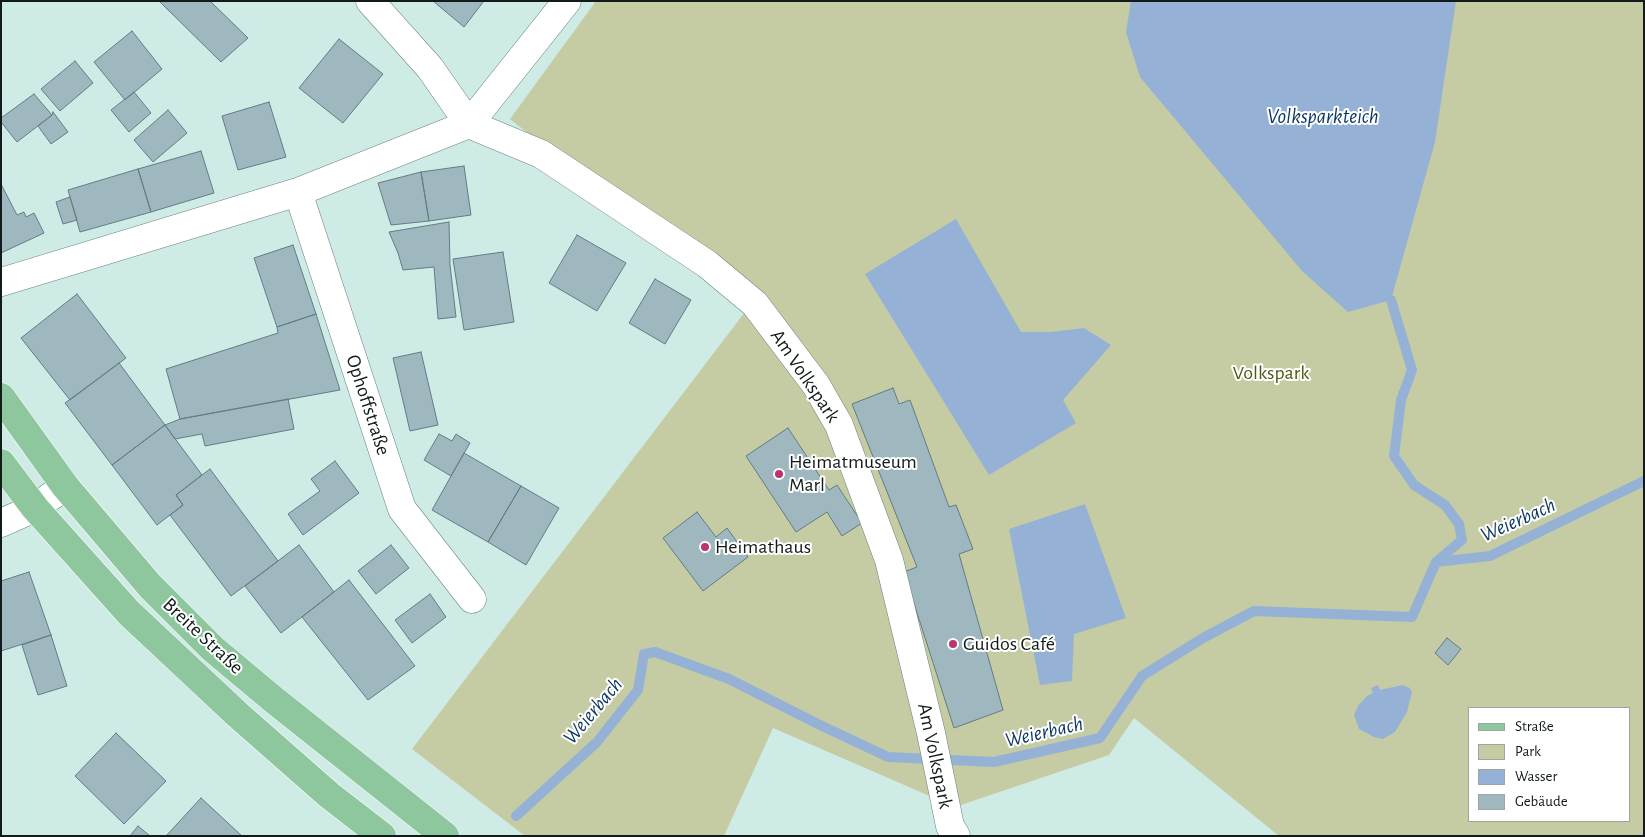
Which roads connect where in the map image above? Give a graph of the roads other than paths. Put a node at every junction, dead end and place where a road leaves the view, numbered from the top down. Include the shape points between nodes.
1 (370, 1) edge
2 (567, 1) edge
3 (469, 124) junction
4 (298, 192) junction
5 (1, 282) edge
6 (1, 397) edge
7 (1, 463) edge
8 (65, 486) junction
9 (35, 508) junction
10 (1, 523) edge
11 (472, 599) dead end
12 (382, 836) edge
13 (445, 836) edge
14 (956, 836) edge

1 - 3 street via 430,68
2 - 3 street
3 - 4 street
3 - 14 street, Am Volkspark via 541,154 707,264 755,304 816,385 839,425 889,560 950,826
4 - 5 street
4 - 11 street, Ophoffstraße via 402,508
6 - 8 main road, Breite Straße
7 - 9 main road, Breite Straße
8 - 9 street
8 - 13 main road, Breite Straße via 150,586 213,649
9 - 10 street
9 - 12 main road, Breite Straße via 136,620 329,795

